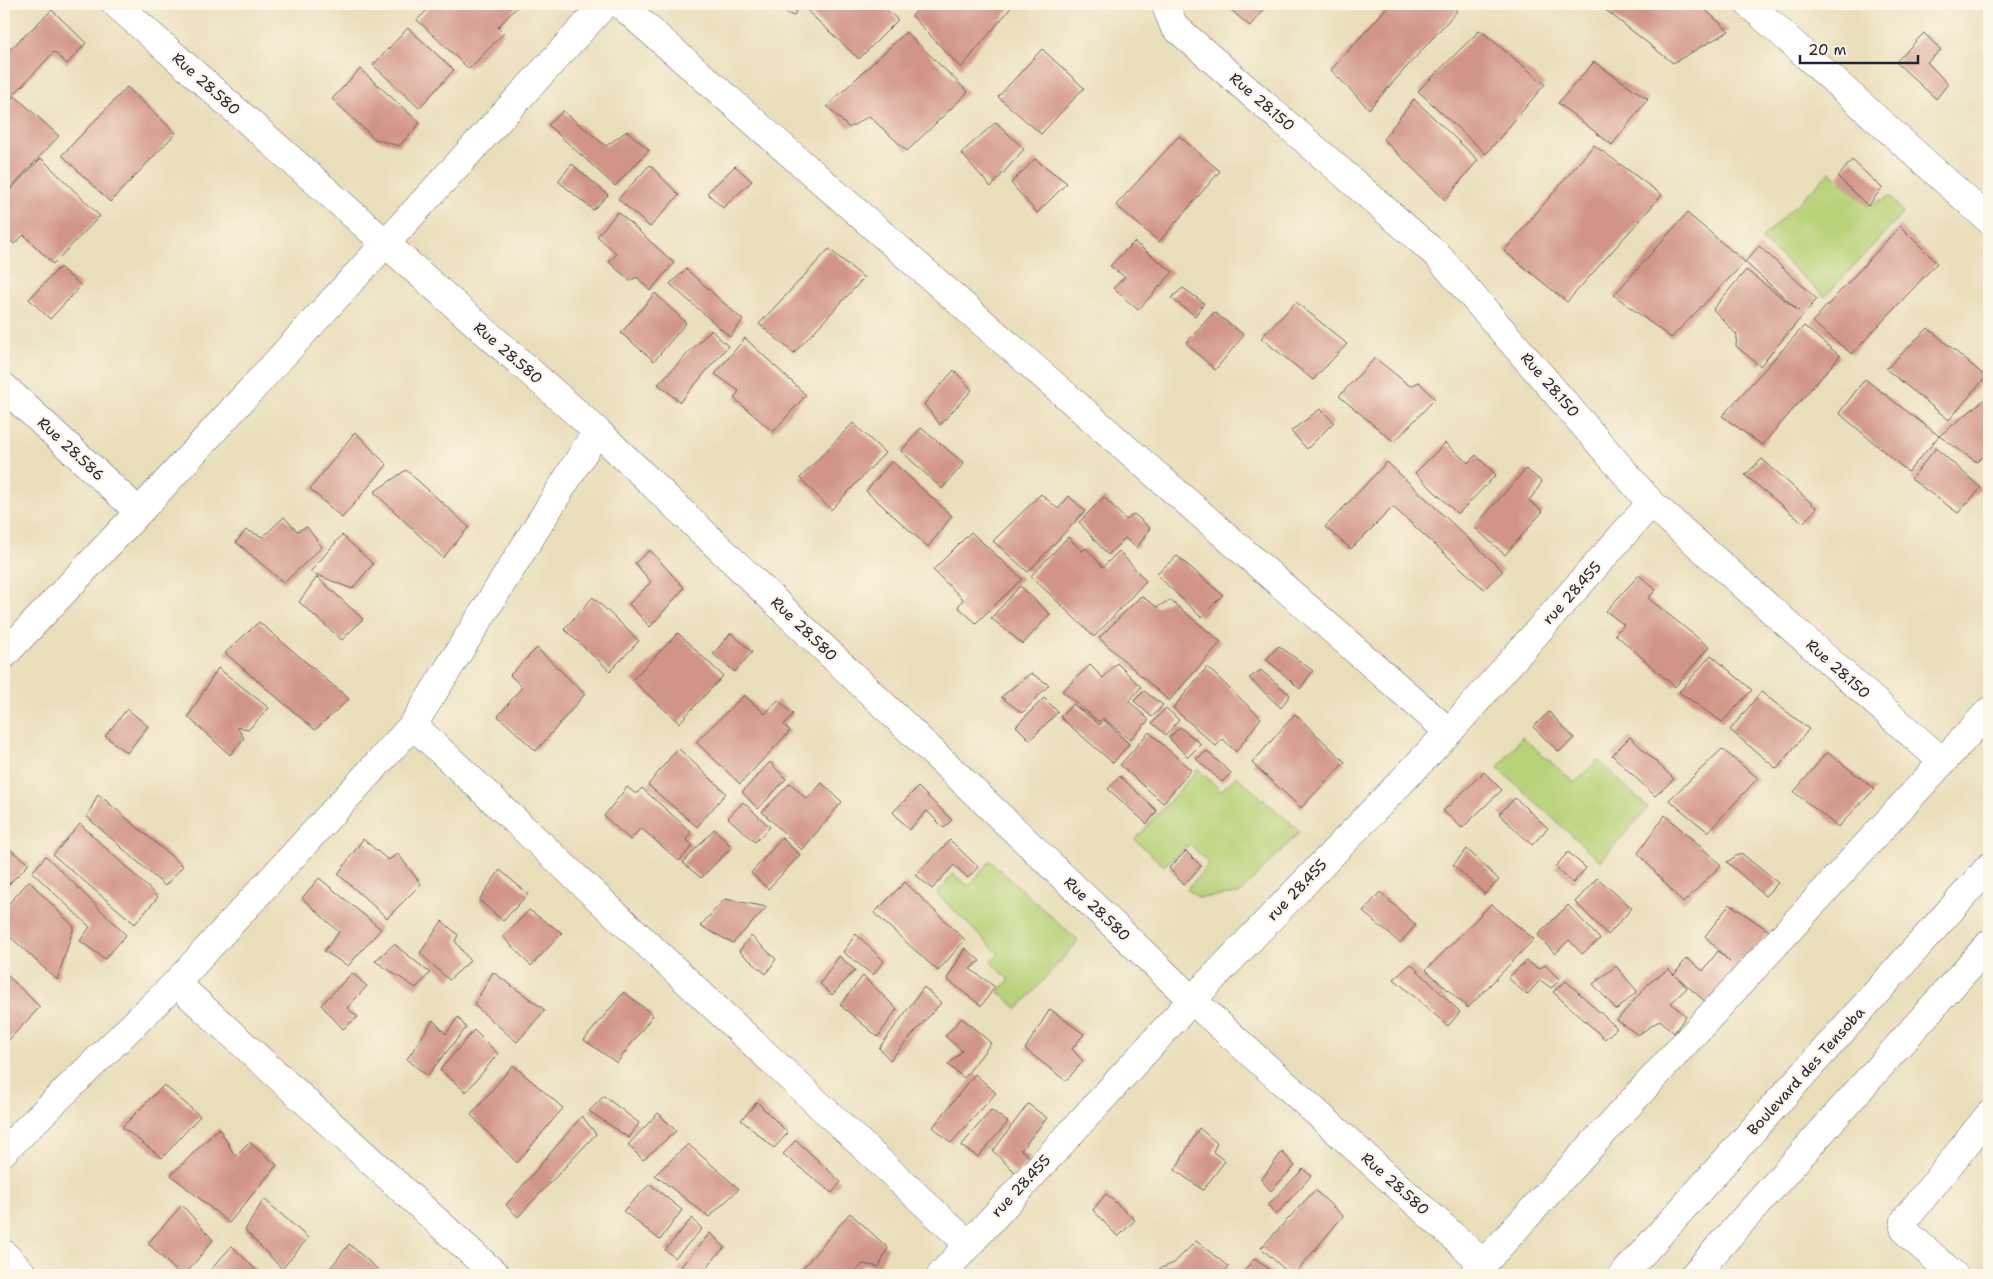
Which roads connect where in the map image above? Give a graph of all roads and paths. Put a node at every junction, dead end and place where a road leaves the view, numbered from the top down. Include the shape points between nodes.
1 (116, 4) edge
2 (605, 4) edge
3 (620, 4) edge
4 (1165, 4) edge
5 (1749, 4) edge
6 (1989, 220) edge
7 (384, 244) junction
8 (4, 387) edge
9 (597, 431) junction
10 (1651, 503) junction
11 (139, 512) junction
12 (4, 655) edge
13 (1989, 711) edge
14 (413, 725) junction
15 (1448, 732) junction
16 (1943, 762) junction
17 (1989, 867) edge
18 (1989, 944) edge
19 (176, 983) junction
20 (1192, 1000) junction
21 (1989, 1115) edge
22 (4, 1151) edge
23 (968, 1244) junction
24 (4, 1254) edge
25 (1478, 1270) edge
26 (24, 1275) edge
27 (496, 1275) edge
28 (940, 1275) edge
29 (1623, 1275) edge
30 (1694, 1275) edge
31 (1954, 1275) edge

1 - 7 street, Rue 28.580
2 - 7 street
3 - 15 street
4 - 10 street, Rue 28.150 via 1174,26 1437,255
5 - 6 street
7 - 9 street, Rue 28.580
7 - 11 street
8 - 11 street, Rue 28.586
9 - 14 street
9 - 20 street, Rue 28.580
10 - 15 street, rue 28.455
10 - 16 street, Rue 28.150
11 - 12 street
13 - 16 street
14 - 19 street
14 - 23 street
15 - 20 street, rue 28.455
16 - 25 street
17 - 29 street, Boulevard des Tensoba
18 - 30 street
19 - 22 street
19 - 27 street
20 - 23 street, rue 28.455
20 - 25 street, Rue 28.580
21 - 31 street via 1905,1220 1904,1228 1910,1236
23 - 28 street, rue 28.455
24 - 26 street

